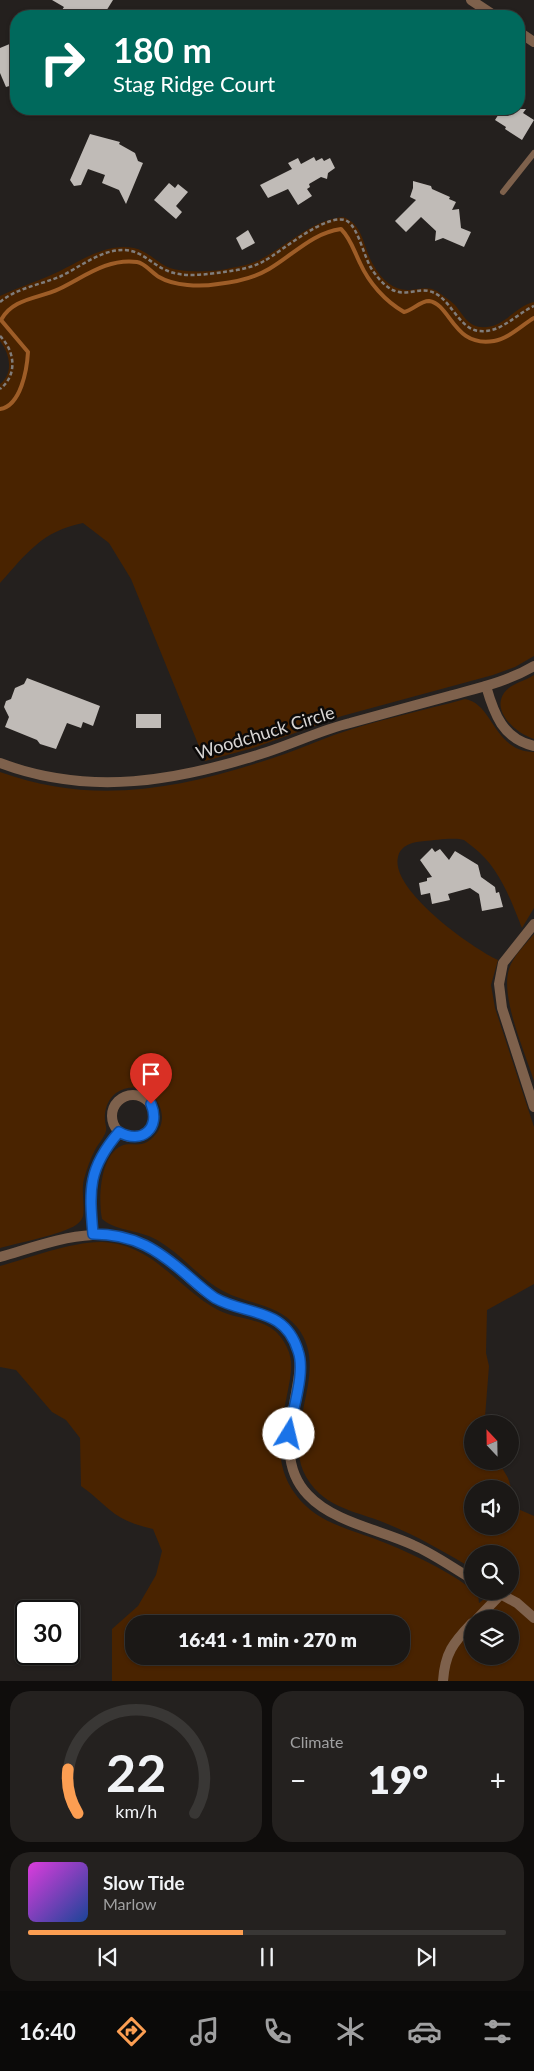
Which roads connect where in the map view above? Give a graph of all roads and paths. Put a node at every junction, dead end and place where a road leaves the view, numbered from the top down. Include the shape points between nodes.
1 (471, 0) edge
2 (487, 10) edge
3 (534, 153) edge
4 (504, 192) dead end
5 (0, 302) edge
6 (534, 306) edge
7 (0, 336) edge
8 (0, 389) edge
9 (534, 666) edge
10 (486, 686) junction
11 (534, 746) edge
12 (0, 764) edge
13 (534, 924) edge
14 (534, 1107) edge
15 (119, 1132) junction
16 (93, 1234) junction
17 (0, 1257) edge
18 (464, 1574) edge
19 (492, 1600) edge
20 (511, 1600) edge
21 (484, 1610) edge
22 (534, 1618) edge
23 (464, 1632) edge
24 (442, 1681) edge

1 - 2 street
3 - 4 lane
5 - 6 path via 22,289 124,250 144,255 169,272 205,274 242,269 264,261 300,237 338,220 347,221 352,227 372,270 391,290 410,294 427,291 437,295 467,326 479,332 492,331
7 - 8 path via 12,361 8,383
9 - 10 street, Woodchuck Circle via 507,680
10 - 11 street via 502,727 522,743
10 - 12 street, Woodchuck Circle via 336,726 252,757 159,779 114,784 81,782 41,776
13 - 14 street via 504,963 499,984 502,1008
15 - 15 street via 135,1138 144,1135 154,1121 151,1104 136,1095 119,1101 112,1116
15 - 16 street via 102,1153 92,1179
16 - 17 street
16 - 18 street via 137,1241 164,1256 214,1298 237,1308 262,1313 288,1331 299,1352 299,1377 288,1444 293,1471 308,1495 327,1511 416,1546
19 - 21 street
20 - 22 street
23 - 24 street via 447,1654

